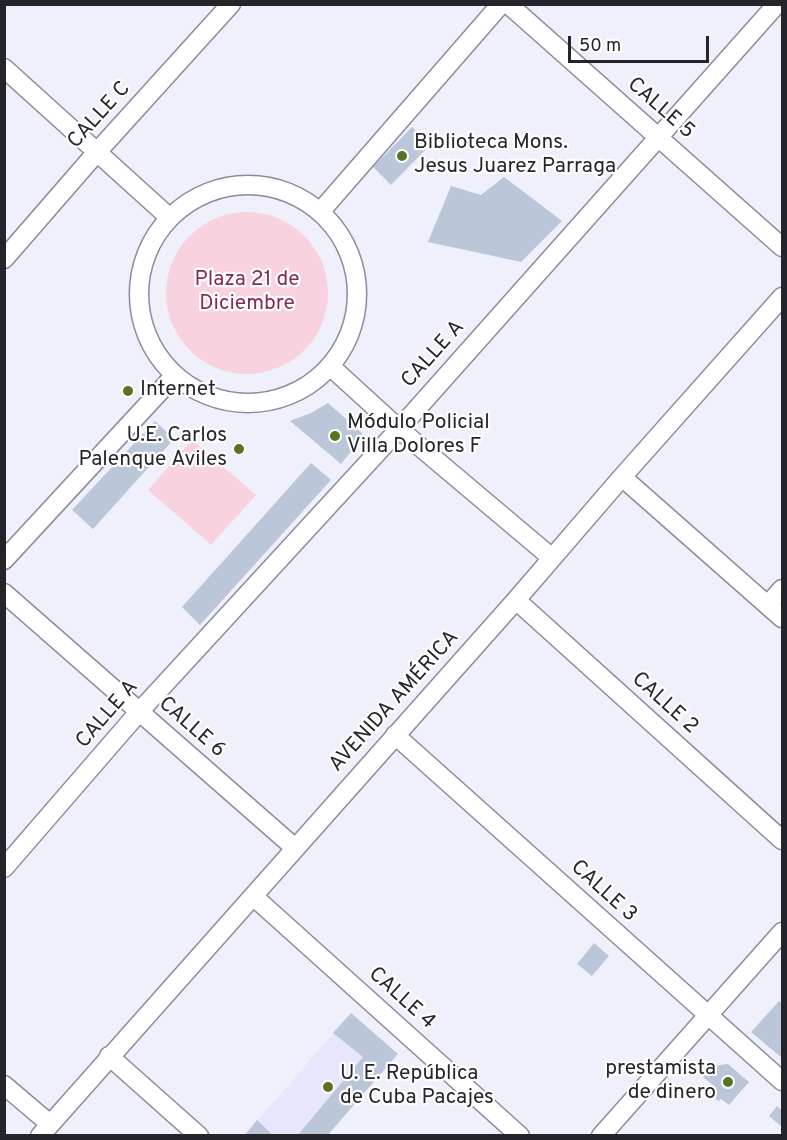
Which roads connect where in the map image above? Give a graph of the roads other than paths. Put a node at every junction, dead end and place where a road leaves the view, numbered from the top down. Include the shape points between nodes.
1 (231, 4) edge
2 (501, 4) edge
3 (508, 4) edge
4 (777, 4) edge
5 (4, 68) edge
6 (658, 137) junction
7 (97, 152) junction
8 (320, 212) junction
9 (170, 218) junction
10 (783, 247) edge
11 (4, 259) edge
12 (783, 297) edge
13 (330, 366) junction
14 (175, 375) junction
15 (399, 429) junction
16 (622, 477) junction
17 (552, 558) junction
18 (4, 560) edge
19 (783, 589) edge
20 (4, 593) edge
21 (516, 600) junction
22 (768, 605) junction
23 (783, 618) edge
24 (139, 712) junction
25 (395, 735) junction
26 (783, 840) edge
27 (295, 849) junction
28 (4, 868) edge
29 (253, 896) junction
30 (783, 932) edge
31 (707, 1015) junction
32 (109, 1056) junction
33 (783, 1081) edge
34 (4, 1085) edge
35 (45, 1130) edge
36 (199, 1136) edge
37 (520, 1136) edge
38 (601, 1136) edge

1 - 7 street, CALLE C
2 - 8 street
3 - 6 street, CALLE 5
4 - 6 street, CALLE A
5 - 7 street
6 - 10 street, CALLE 5
6 - 15 street, CALLE A
7 - 9 street
7 - 11 street, CALLE C
8 - 9 street via 289,193 253,185 217,190 192,201
8 - 13 street via 346,246 357,287 351,329
9 - 14 street via 147,250 138,288 143,327 151,345
12 - 16 street, AVENIDA AMÉRICA
13 - 14 street via 300,390 273,400 245,403 207,396
13 - 15 street
14 - 18 street
15 - 17 street
15 - 24 street, CALLE A
16 - 17 street, AVENIDA AMÉRICA
16 - 22 street
17 - 21 street, AVENIDA AMÉRICA
19 - 22 street
20 - 24 street, CALLE 6
21 - 25 street, AVENIDA AMÉRICA
21 - 26 street, CALLE 2
22 - 23 street
24 - 27 street, CALLE 6
24 - 28 street, CALLE A
25 - 27 street, AVENIDA AMÉRICA
25 - 31 street, CALLE 3
27 - 29 street, AVENIDA AMÉRICA
29 - 32 street, AVENIDA AMÉRICA
29 - 37 street, CALLE 4
30 - 31 street
31 - 33 street, CALLE 3
31 - 38 street
32 - 35 street, AVENIDA AMÉRICA
32 - 36 street
34 - 35 street

